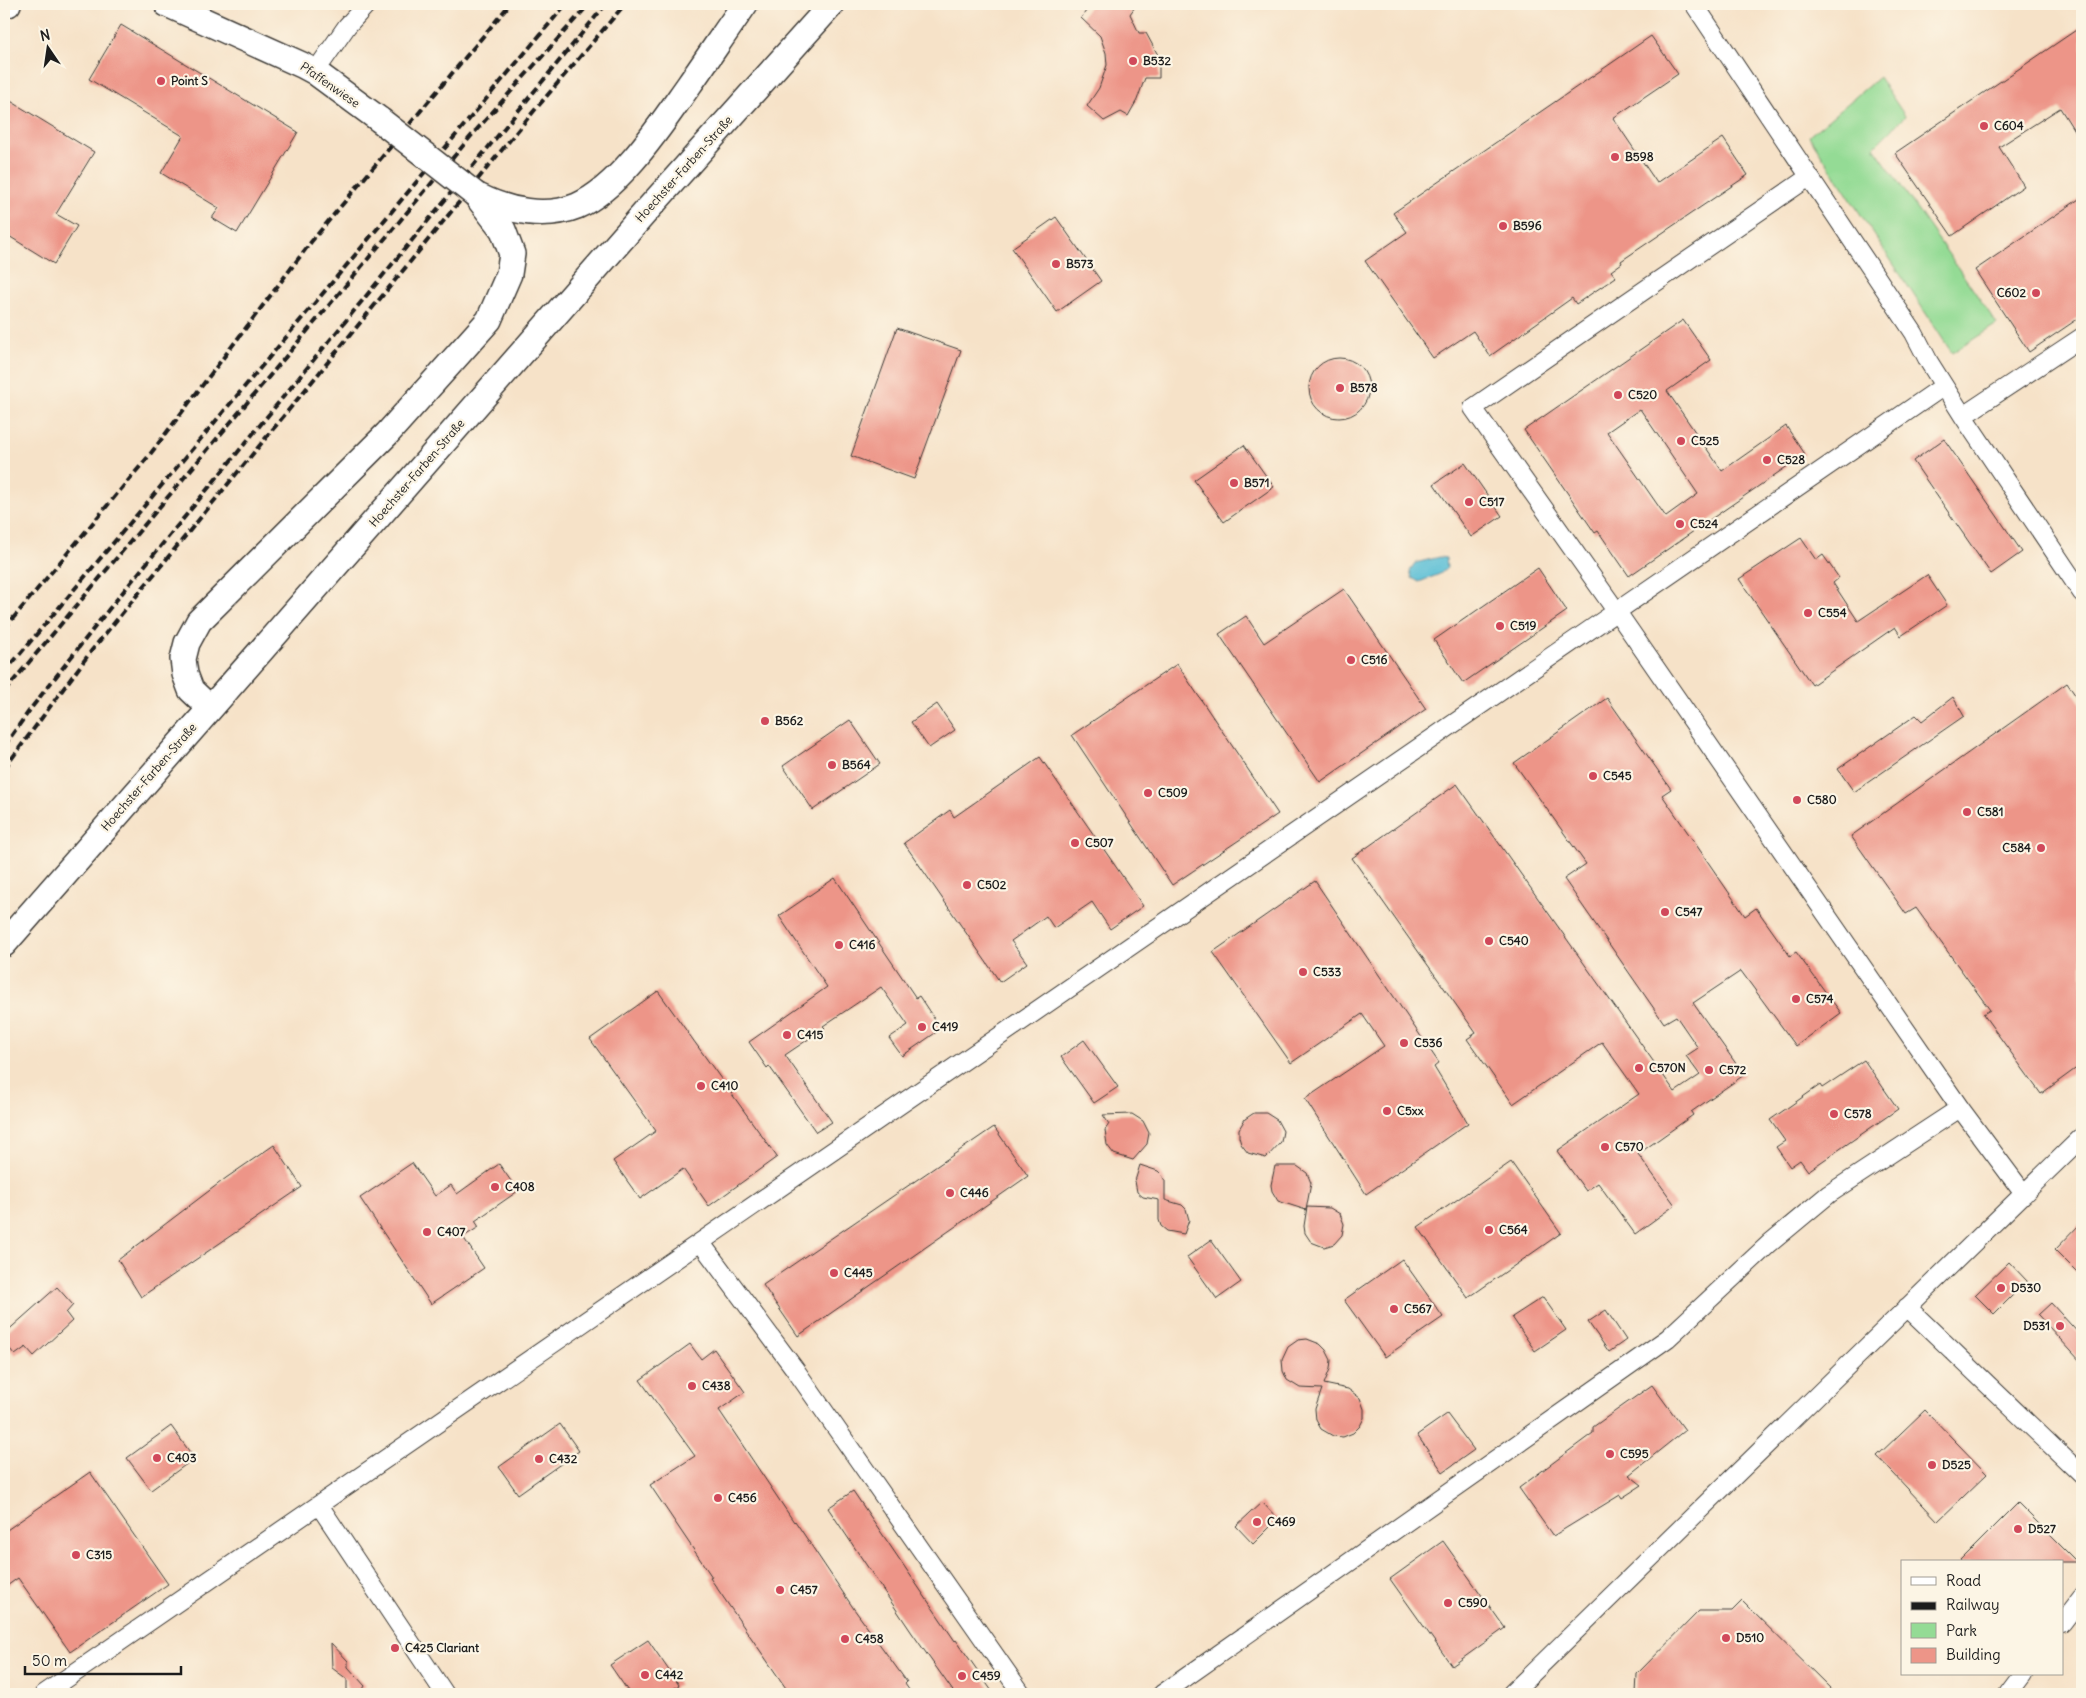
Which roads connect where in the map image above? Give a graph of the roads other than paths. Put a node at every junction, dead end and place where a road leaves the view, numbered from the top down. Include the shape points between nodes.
1 (4, 4) edge
2 (8, 4) edge
3 (168, 4) edge
4 (367, 4) edge
5 (745, 4) edge
6 (832, 4) edge
7 (1694, 4) edge
8 (315, 72) junction
9 (1809, 177) junction
10 (502, 214) junction
11 (2082, 336) edge
12 (1944, 386) junction
13 (1963, 416) junction
14 (2082, 593) edge
15 (1617, 612) junction
16 (210, 708) junction
17 (4, 944) edge
18 (1960, 1108) junction
19 (2082, 1137) edge
20 (2024, 1194) junction
21 (701, 1242) junction
22 (1908, 1307) junction
23 (2082, 1476) edge
24 (319, 1505) junction
25 (2082, 1597) edge
26 (2064, 1620) edge
27 (2022, 1676) edge
28 (44, 1694) edge
29 (445, 1694) edge
30 (1022, 1694) edge
31 (1162, 1694) edge
32 (1511, 1694) edge
33 (2008, 1694) edge

1 - 2 main road
3 - 8 main road, Pfaffenwiese
4 - 8 street via 347,26
5 - 10 main road, Pfaffenwiese via 663,123 632,162 602,190 578,206 556,211
6 - 16 main road, Hoechster-Farben-Straße
7 - 9 street
8 - 10 main road, Pfaffenwiese, bridge
9 - 12 street via 1914,333
9 - 15 street via 1474,408
10 - 16 main road via 511,264 490,320 387,434 198,621 187,643 185,674 191,690
11 - 13 street
12 - 13 street
12 - 15 street
13 - 14 street
15 - 18 street
15 - 21 street
16 - 17 main road, Hoechster-Farben-Straße
18 - 20 street
18 - 31 street via 1829,1194 1770,1242 1668,1338
19 - 20 street
20 - 22 street
21 - 24 street
21 - 30 street via 794,1368
22 - 23 street
22 - 32 street
24 - 28 street
24 - 29 street
25 - 26 street
27 - 33 street

